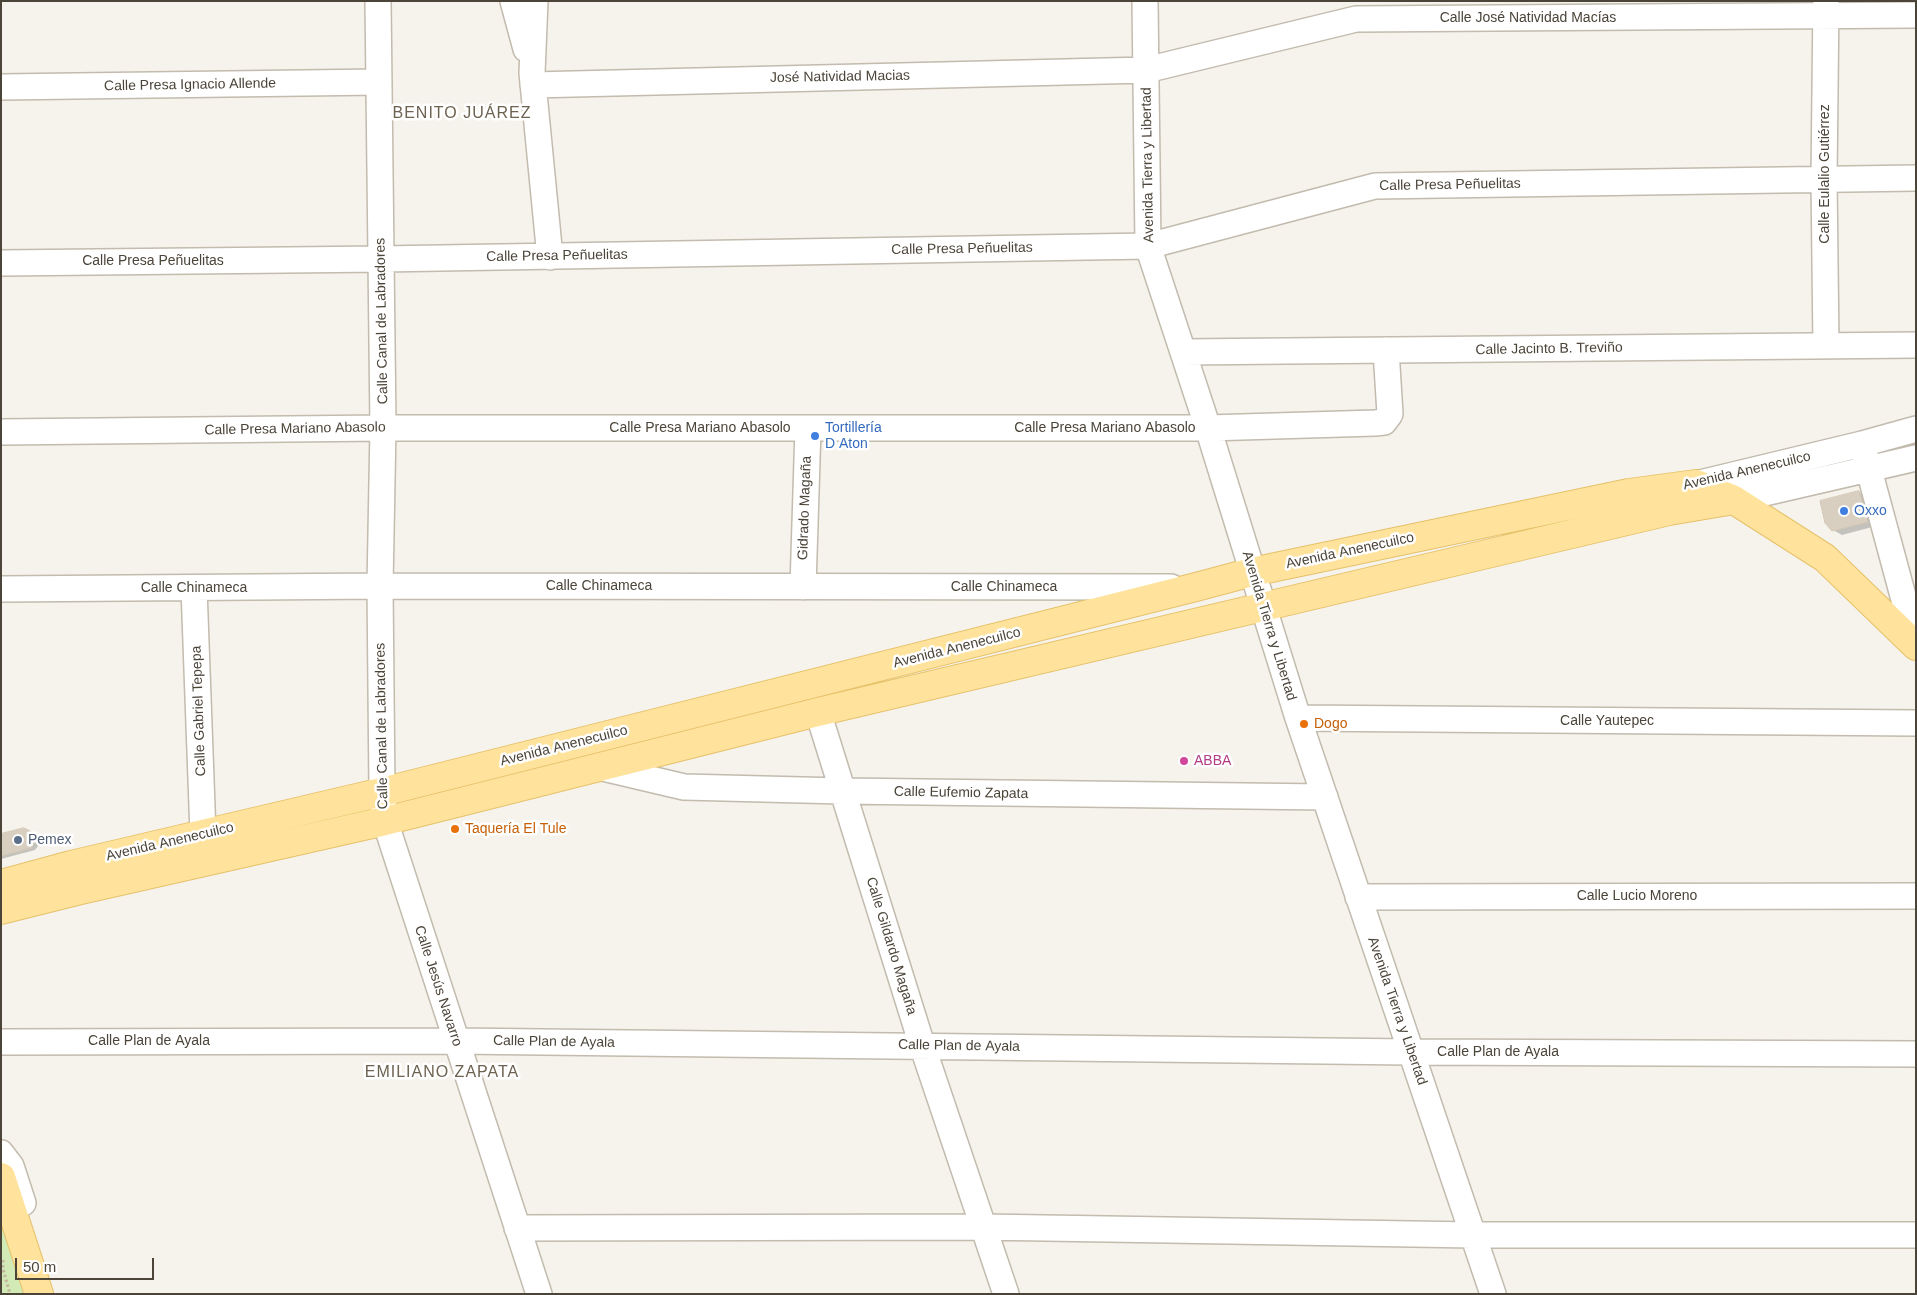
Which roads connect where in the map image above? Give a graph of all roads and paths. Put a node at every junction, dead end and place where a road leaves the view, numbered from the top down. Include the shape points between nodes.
1 (378, 1) edge
2 (513, 1) edge
3 (535, 1) edge
4 (1146, 1) edge
5 (1826, 9) edge
6 (1916, 15) edge
7 (1146, 70) junction
8 (533, 79) junction
9 (379, 82) junction
10 (1, 87) edge
11 (1916, 178) edge
12 (1824, 179) junction
13 (1148, 246) junction
14 (550, 256) junction
15 (382, 259) junction
16 (1, 263) edge
17 (1916, 345) edge
18 (1826, 346) junction
19 (1386, 350) junction
20 (1183, 352) junction
21 (383, 428) junction
22 (808, 428) junction
23 (1208, 428) junction
24 (1916, 429) edge
25 (1, 432) edge
26 (1862, 444) junction
27 (1916, 458) edge
28 (1869, 470) junction
29 (1696, 484) junction
30 (1734, 500) junction
31 (1252, 572) junction
32 (380, 586) junction
33 (803, 587) junction
34 (1196, 587) junction
35 (194, 588) junction
36 (1, 589) edge
37 (1262, 606) junction
38 (1916, 645) edge
39 (818, 712) junction
40 (1298, 718) junction
41 (1916, 723) edge
42 (599, 767) junction
43 (382, 792) junction
44 (842, 792) junction
45 (1325, 797) junction
46 (385, 821) junction
47 (203, 834) junction
48 (1, 884) edge
49 (1916, 896) edge
50 (1358, 897) junction
51 (1, 910) edge
52 (456, 1041) junction
53 (1, 1042) edge
54 (922, 1045) junction
55 (1411, 1052) junction
56 (1916, 1054) edge
57 (1, 1152) edge
58 (1, 1177) edge
59 (984, 1227) junction
60 (517, 1228) junction
61 (1473, 1235) junction
62 (1916, 1235) edge
63 (40, 1294) edge
64 (53, 1294) edge
65 (539, 1294) edge
66 (1006, 1294) edge
67 (1493, 1294) edge

1 - 9 street, Calle Canal de Labradores
2 - 8 street
3 - 8 street
4 - 7 street, Avenida Tierra y Libertad
5 - 6 street, Calle José Natividad Macías
5 - 7 street, Calle José Natividad Macías via 1356,19
5 - 12 street, Calle Eulalio Gutiérrez
7 - 8 street, José Natividad Macias
7 - 13 street, Avenida Tierra y Libertad
8 - 14 street
9 - 10 street, Calle Presa Ignacio Allende
9 - 15 street, Calle Canal de Labradores
11 - 12 street, Calle Presa Peñuelitas
12 - 13 street, Calle Presa Peñuelitas via 1375,186
12 - 18 street, Calle Eulalio Gutiérrez
13 - 14 street, Calle Presa Peñuelitas
13 - 20 street, Avenida Tierra y Libertad
14 - 15 street, Calle Presa Peñuelitas
15 - 16 street, Calle Presa Peñuelitas
15 - 21 street, Calle Canal de Labradores
17 - 18 street, Calle Jacinto B. Treviño
18 - 19 street, Calle Jacinto B. Treviño
19 - 20 street, Calle Jacinto B. Treviño
19 - 23 street, Calle Presa Mariano Abasolo via 1390,414 1384,422
20 - 23 street, Avenida Tierra y Libertad
21 - 22 street, Calle Presa Mariano Abasolo
21 - 25 street, Calle Presa Mariano Abasolo
21 - 32 street, Calle Canal de Labradores
22 - 23 street, Calle Presa Mariano Abasolo
22 - 33 street, Gidrado Magaña
23 - 31 street, Avenida Tierra y Libertad
24 - 26 street, Avenida Anenecuilco
26 - 28 street
26 - 29 street, Avenida Anenecuilco
27 - 28 street, Avenida Anenecuilco
28 - 30 street, Avenida Anenecuilco
28 - 38 street
29 - 30 main road
29 - 31 main road, Avenida Anenecuilco via 1630,493
30 - 37 main road, Avenida Anenecuilco via 1669,511
30 - 38 main road via 1825,558
31 - 34 main road, Avenida Anenecuilco
31 - 37 street, Avenida Tierra y Libertad
32 - 33 street, Calle Chinameca
32 - 35 street, Calle Chinameca
32 - 43 street, Calle Canal de Labradores
33 - 34 street, Calle Chinameca
34 - 43 main road, Avenida Anenecuilco
35 - 36 street, Calle Chinameca
35 - 47 street, Calle Gabriel Tepepa
37 - 39 main road, Avenida Anenecuilco
37 - 40 street, Avenida Tierra y Libertad
39 - 42 main road, Avenida Anenecuilco
39 - 44 street, Calle Gildardo Magaña
40 - 41 street, Calle Yautepec
40 - 45 street, Avenida Tierra y Libertad
42 - 44 street, Calle Eufemio Zapata via 684,787
42 - 46 main road, Avenida Anenecuilco
43 - 46 street, Calle Canal de Labradores
43 - 47 main road, Avenida Anenecuilco
44 - 45 street, Calle Eufemio Zapata
44 - 54 street, Calle Gildardo Magaña
45 - 50 street, Avenida Tierra y Libertad
46 - 51 main road, Avenida Anenecuilco
46 - 52 street, Calle Jesús Navarro
47 - 48 main road, Avenida Anenecuilco
49 - 50 street, Calle Lucio Moreno
50 - 55 street, Avenida Tierra y Libertad
52 - 53 street, Calle Plan de Ayala
52 - 54 street, Calle Plan de Ayala
52 - 60 street, Calle Jesús Navarro
54 - 55 street, Calle Plan de Ayala
54 - 59 street, Calle Gildardo Magaña
55 - 56 street, Calle Plan de Ayala
55 - 61 street, Avenida Tierra y Libertad
57 - 64 street via 11,1166
58 - 63 main road
59 - 60 street
59 - 61 street
59 - 66 street, Calle Gildardo Magaña
60 - 65 street, Calle Jesús Navarro
61 - 62 street
61 - 67 street, Avenida Tierra y Libertad

